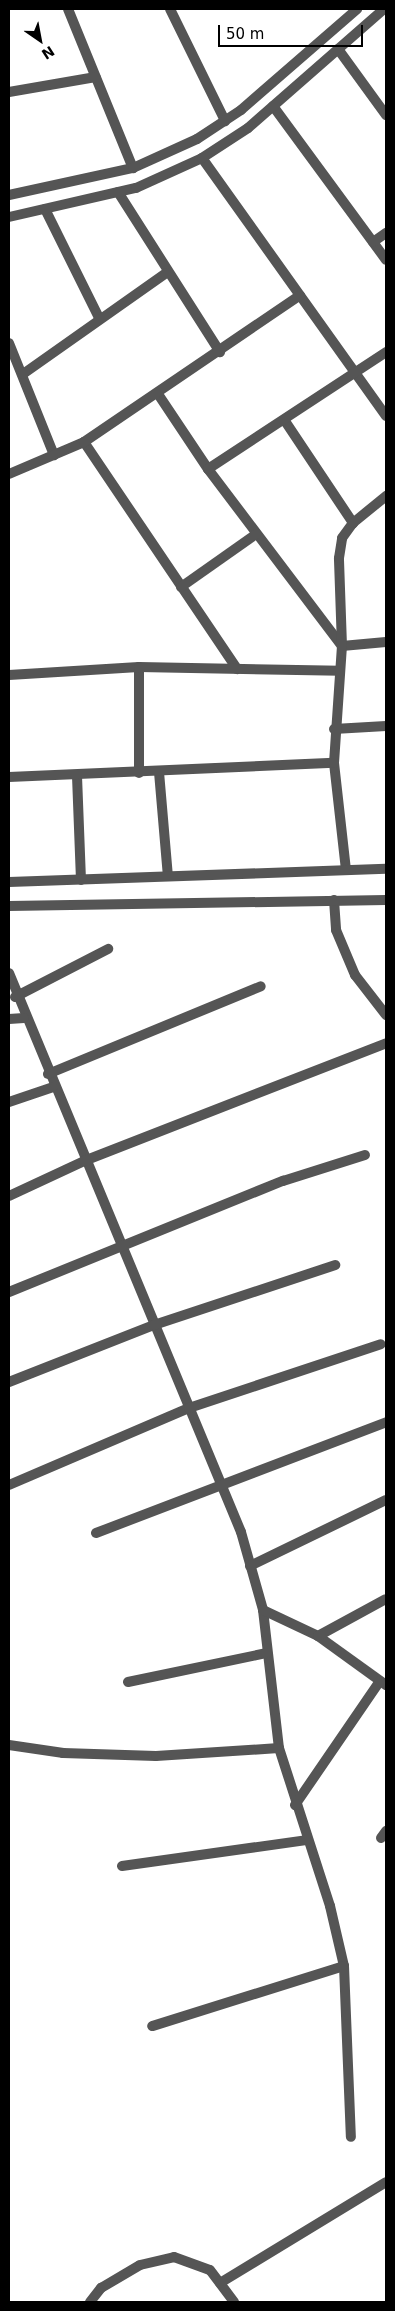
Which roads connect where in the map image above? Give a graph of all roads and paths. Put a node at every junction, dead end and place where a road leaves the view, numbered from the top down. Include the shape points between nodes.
1 (68, 9) edge
2 (170, 9) edge
3 (356, 9) edge
4 (384, 9) edge
5 (338, 49) junction
6 (96, 77) junction
7 (9, 92) edge
8 (273, 106) junction
9 (386, 115) edge
10 (225, 122) junction
11 (202, 158) junction
12 (133, 168) junction
13 (118, 192) junction
14 (9, 195) edge
15 (45, 208) junction
16 (9, 217) edge
17 (386, 233) edge
18 (374, 242) junction
19 (386, 260) edge
20 (166, 273) junction
21 (300, 295) junction
22 (100, 318) junction
23 (9, 343) edge
24 (220, 352) junction
25 (386, 352) edge
26 (23, 374) junction
27 (356, 374) junction
28 (158, 394) junction
29 (386, 416) edge
30 (285, 421) junction
31 (84, 442) junction
32 (54, 456) junction
33 (208, 469) junction
34 (9, 474) edge
35 (386, 496) edge
36 (352, 523) junction
37 (256, 534) junction
38 (181, 586) junction
39 (386, 642) edge
40 (342, 646) junction
41 (139, 667) junction
42 (237, 669) junction
43 (340, 671) junction
44 (9, 675) edge
45 (386, 726) edge
46 (334, 728) junction
47 (334, 763) junction
48 (159, 772) junction
49 (139, 773) junction
50 (77, 776) junction
51 (9, 777) edge
52 (386, 869) edge
53 (346, 870) junction
54 (168, 876) junction
55 (81, 880) junction
56 (9, 882) edge
57 (334, 900) junction
58 (386, 900) edge
59 (9, 906) edge
60 (108, 949) dead end
61 (9, 973) edge
62 (261, 986) dead end
63 (15, 997) junction
64 (386, 1015) edge
65 (24, 1018) junction
66 (9, 1019) edge
67 (386, 1043) edge
68 (48, 1074) junction
69 (53, 1087) junction
70 (9, 1102) edge
71 (365, 1156) dead end
72 (84, 1161) junction
73 (9, 1196) edge
74 (119, 1245) junction
75 (335, 1265) dead end
76 (9, 1292) edge
77 (154, 1325) junction
78 (381, 1344) dead end
79 (9, 1382) edge
80 (189, 1408) junction
81 (386, 1422) edge
82 (9, 1485) edge
83 (224, 1486) junction
84 (386, 1500) edge
85 (96, 1533) dead end
86 (250, 1566) junction
87 (386, 1599) edge
88 (263, 1610) junction
89 (318, 1636) junction
90 (268, 1653) junction
91 (128, 1682) dead end
92 (383, 1683) edge
93 (9, 1745) edge
94 (278, 1748) junction
95 (295, 1805) junction
96 (306, 1840) junction
97 (122, 1866) dead end
98 (344, 1966) junction
99 (152, 2026) dead end
100 (351, 2136) dead end
101 (386, 2182) edge
102 (220, 2283) junction
103 (90, 2302) edge
104 (234, 2302) edge

1 - 6 street
2 - 10 street
3 - 10 street
4 - 5 street
5 - 8 street
5 - 9 street
6 - 7 street
6 - 12 street
8 - 11 street
8 - 18 street
10 - 12 street
11 - 13 street
11 - 21 street
12 - 14 street
13 - 15 street
13 - 20 street
15 - 16 street
15 - 22 street
17 - 18 street
18 - 19 street
20 - 22 street
20 - 24 street
21 - 24 street
21 - 27 street
22 - 26 street
23 - 26 street
24 - 28 street
25 - 27 street
26 - 32 street
27 - 29 street
27 - 30 street
28 - 31 street
28 - 33 street
30 - 33 street
30 - 36 street
31 - 32 street
31 - 38 street
32 - 34 street
33 - 37 street
35 - 36 street
36 - 40 street via 342,538 339,558
37 - 38 street
37 - 40 street
38 - 42 street
39 - 40 street
40 - 43 street
41 - 42 street
41 - 44 street
41 - 49 street
42 - 43 street
43 - 46 street
45 - 46 street
46 - 47 street
47 - 48 street
47 - 53 street
48 - 49 street
48 - 54 street
49 - 50 street
50 - 51 street
50 - 55 street
52 - 53 street
53 - 54 street
54 - 55 street
55 - 56 street
57 - 58 street
57 - 59 street
57 - 64 street via 336,930 355,975
60 - 63 street
61 - 63 street
62 - 68 street
63 - 65 street
65 - 66 street
65 - 68 street
67 - 72 street
68 - 69 street
69 - 70 street
69 - 72 street
71 - 74 street via 284,1182
72 - 73 street
72 - 74 street
74 - 76 street
74 - 77 street
75 - 77 street
77 - 79 street
77 - 80 street
78 - 80 street
80 - 82 street
80 - 83 street
81 - 83 street
83 - 85 street
83 - 86 street
84 - 86 street
86 - 88 street
87 - 89 street
88 - 89 street
88 - 90 street
89 - 92 street
90 - 91 street
90 - 94 street
92 - 95 street
93 - 94 street via 63,1753 156,1756
94 - 95 street
95 - 96 street
96 - 97 street
96 - 98 street via 330,1906
98 - 99 street
98 - 100 street
101 - 102 street
102 - 103 street via 210,2270 174,2257 140,2265 101,2288
102 - 104 street

